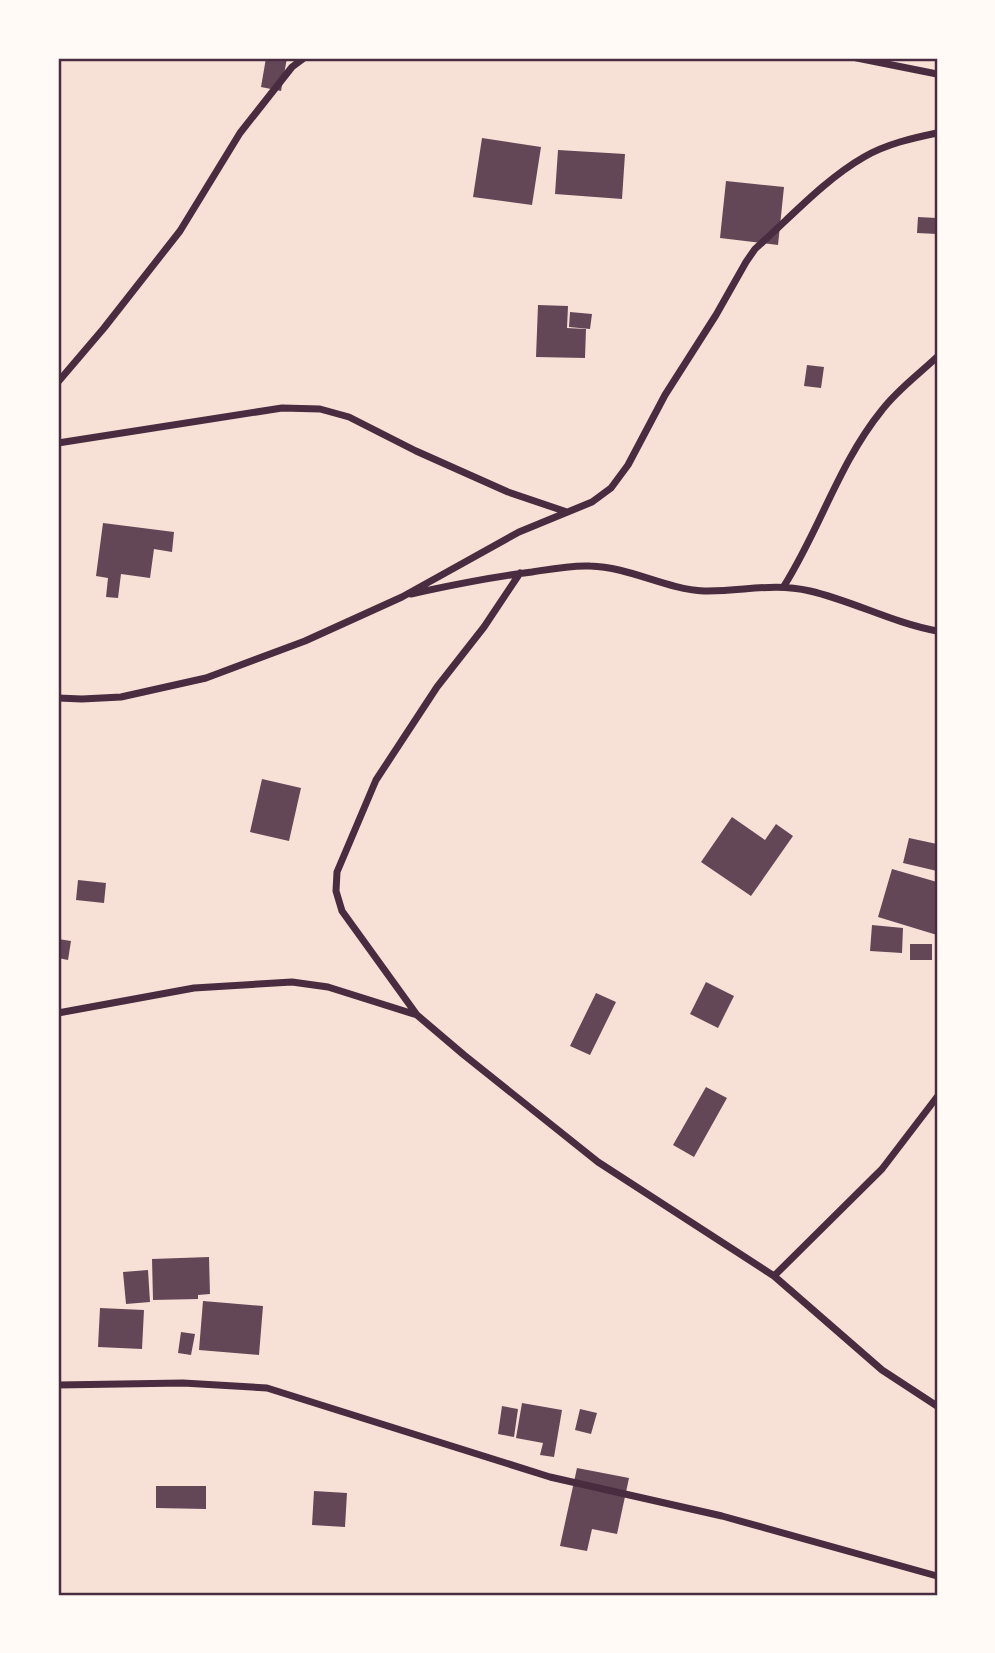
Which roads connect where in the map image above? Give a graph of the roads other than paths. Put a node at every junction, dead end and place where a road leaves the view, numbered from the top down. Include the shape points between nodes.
1 (304, 58) edge
2 (857, 58) edge
3 (937, 74) edge
4 (937, 133) edge
5 (937, 358) edge
6 (58, 382) edge
7 (58, 443) edge
8 (567, 512) junction
9 (520, 573) junction
10 (784, 586) junction
11 (402, 597) junction
12 (937, 631) edge
13 (58, 698) edge
14 (58, 1013) edge
15 (417, 1015) junction
16 (937, 1097) edge
17 (775, 1276) junction
18 (58, 1385) edge
19 (937, 1406) edge
20 (937, 1576) edge

1 - 6 street via 240,133 180,231
2 - 3 street
4 - 8 street via 865,156 755,249 665,395 628,465 593,502
5 - 10 street via 882,409 853,452
7 - 8 street via 282,408 320,409 349,417 508,492
8 - 11 street via 519,532
9 - 10 street via 590,566 705,591
9 - 11 street
9 - 15 street via 376,780 337,872 342,911
10 - 12 street
11 - 13 street via 305,641 206,678 121,697
14 - 15 street via 194,988 292,982 328,987
15 - 17 street via 598,1162
16 - 17 street via 882,1168
17 - 19 street via 882,1370
18 - 20 street via 183,1383 267,1388 550,1477 722,1516

